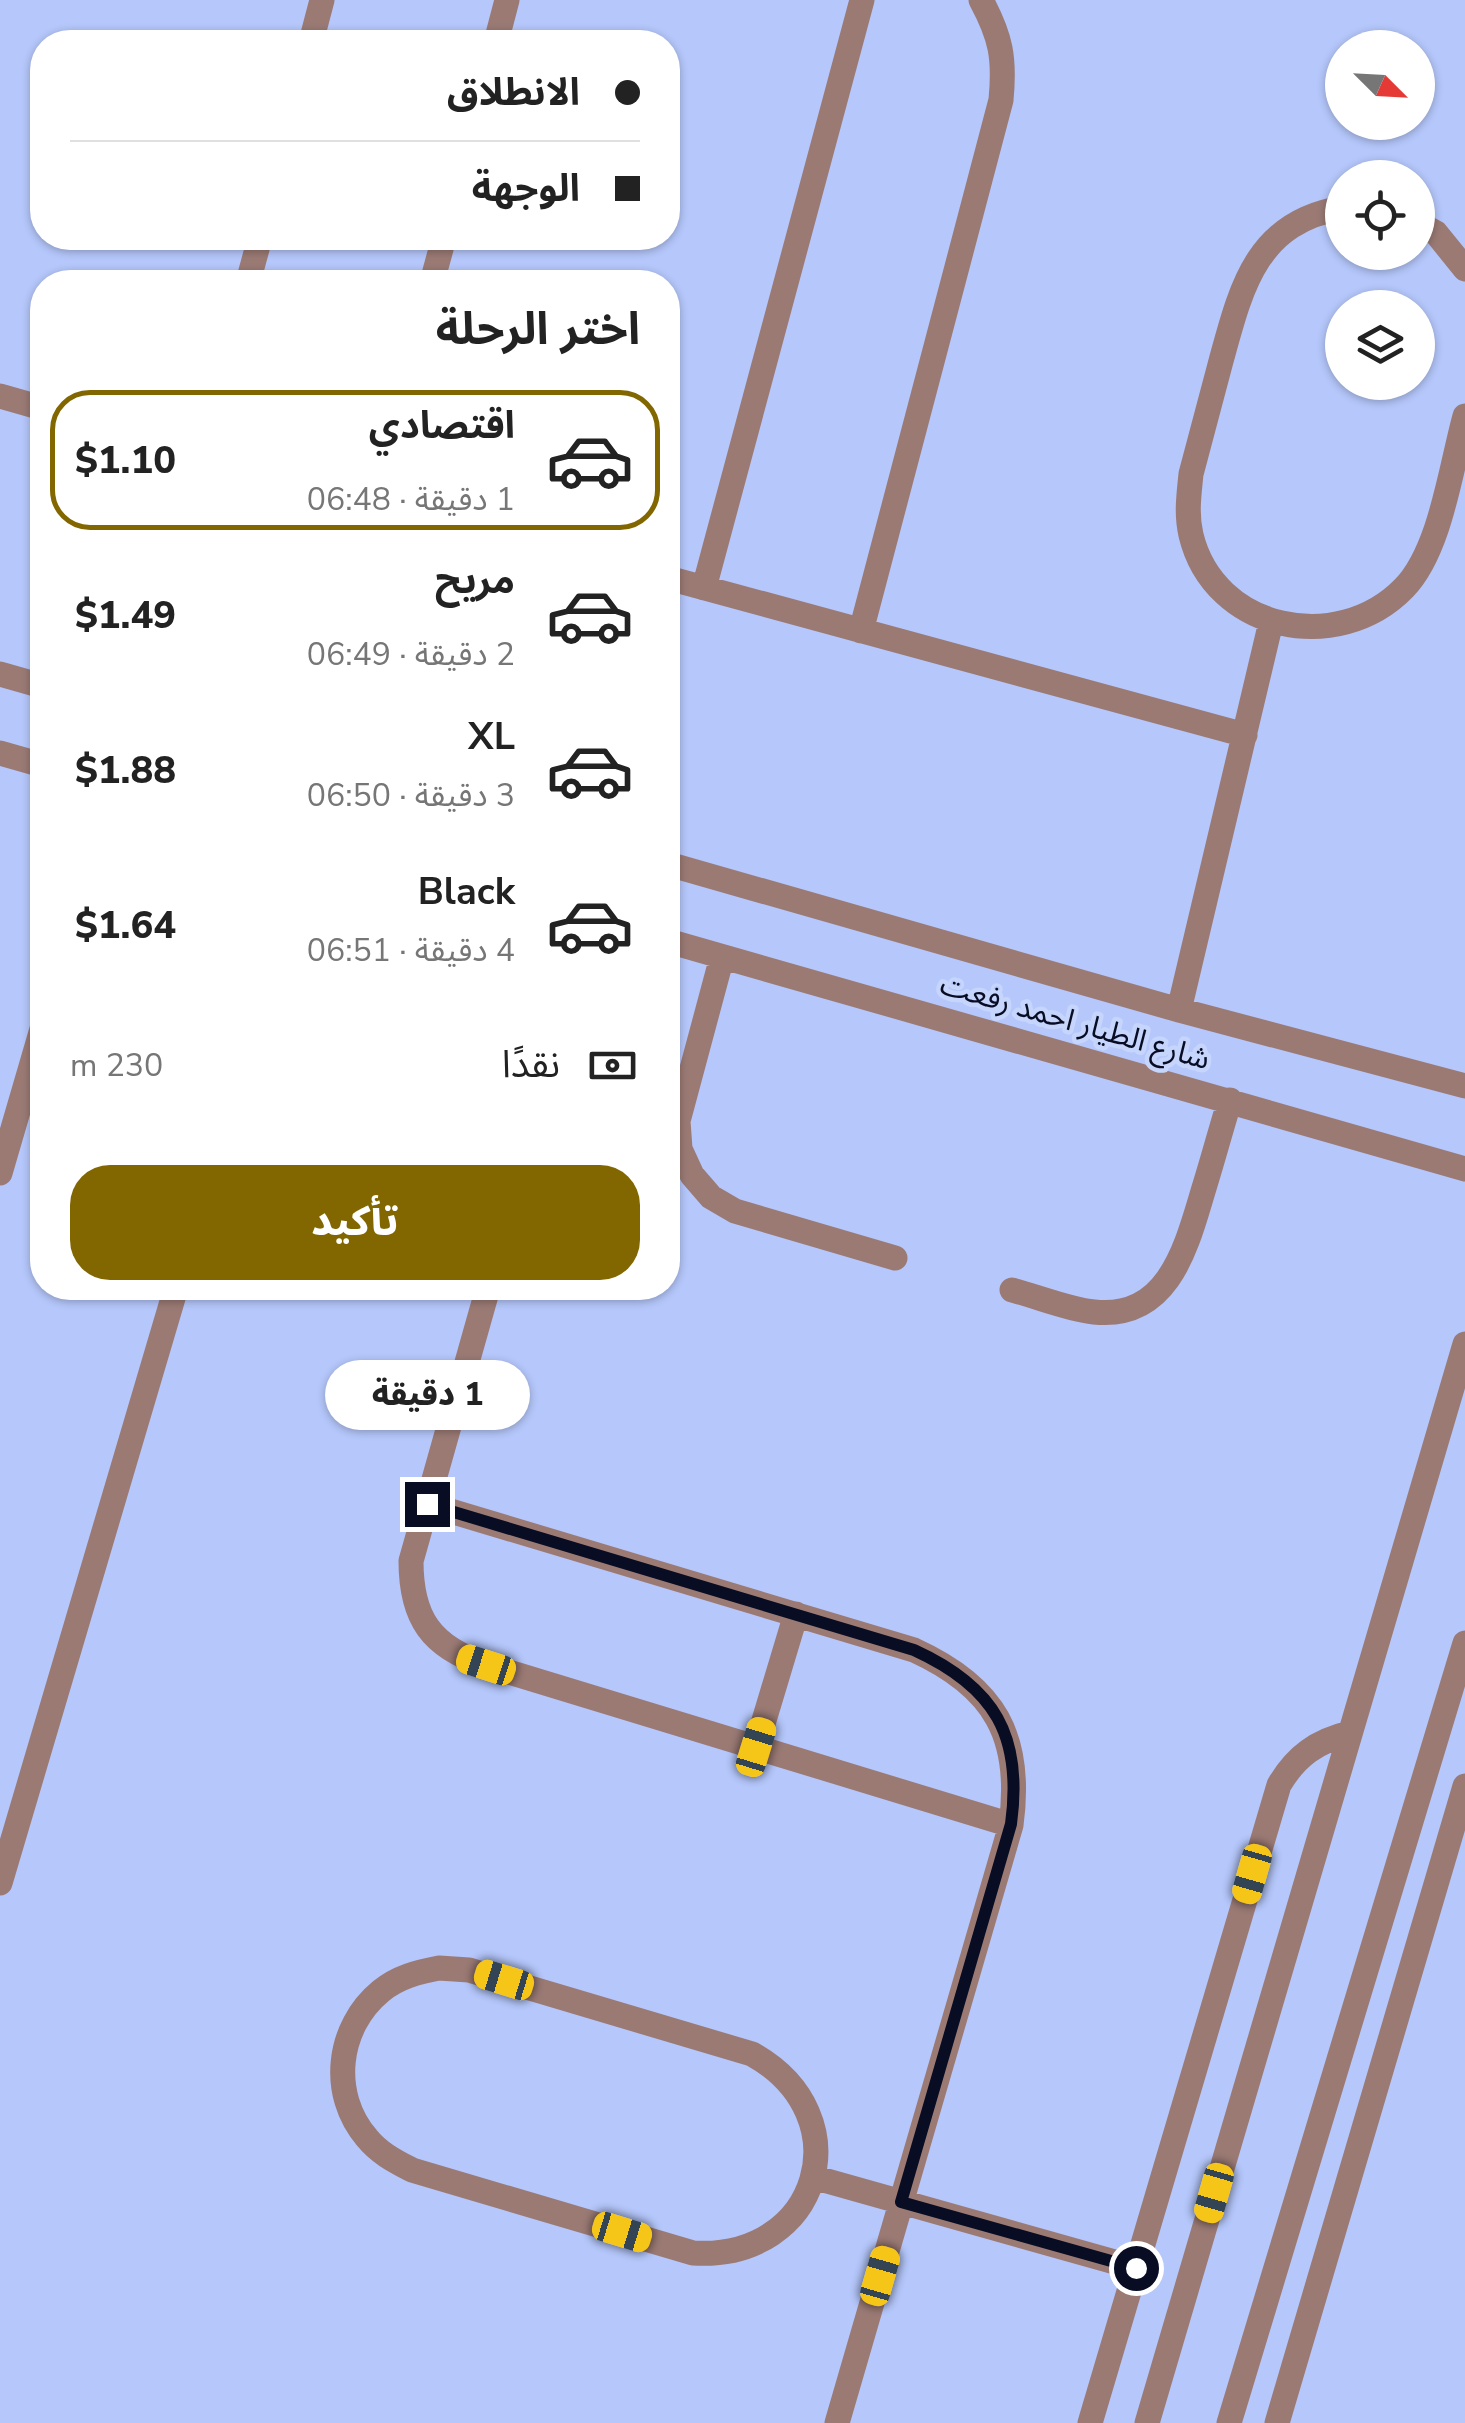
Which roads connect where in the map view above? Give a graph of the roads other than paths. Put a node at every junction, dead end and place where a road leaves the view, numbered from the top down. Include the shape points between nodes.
1 (322, 0) edge
2 (507, 0) edge
3 (862, 0) edge
4 (981, 0) edge
5 (314, 30) edge
6 (499, 30) edge
7 (1325, 213) edge
8 (1435, 233) edge
9 (1465, 269) edge
10 (0, 396) edge
11 (30, 405) edge
12 (1465, 416) edge
13 (680, 581) edge
14 (704, 588) junction
15 (1272, 622) junction
16 (860, 630) junction
17 (0, 674) edge
18 (30, 683) edge
19 (1244, 735) junction
20 (0, 753) edge
21 (30, 762) edge
22 (680, 867) edge
23 (680, 944) edge
24 (722, 956) junction
25 (1180, 1010) junction
26 (30, 1070) edge
27 (1465, 1086) edge
28 (1230, 1100) junction
29 (680, 1114) edge
30 (680, 1149) edge
31 (1465, 1169) edge
32 (0, 1172) edge
33 (895, 1258) dead end
34 (1012, 1290) dead end
35 (172, 1300) edge
36 (485, 1300) edge
37 (1465, 1344) edge
38 (427, 1504) junction
39 (796, 1614) junction
40 (1465, 1642) edge
41 (1350, 1733) junction
42 (756, 1747) junction
43 (1465, 1786) edge
44 (1011, 1824) junction
45 (0, 1883) edge
46 (812, 2177) junction
47 (901, 2202) junction
48 (1136, 2268) junction
49 (837, 2423) edge
50 (1090, 2423) edge
51 (1147, 2423) edge
52 (1229, 2423) edge
53 (1277, 2423) edge

1 - 5 street
2 - 6 street
3 - 14 street
4 - 16 street via 1004,64 1001,100
7 - 15 street via 1276,237 1254,262 1239,294 1187,504 1202,564 1232,598
8 - 9 street
10 - 11 street
12 - 15 street via 1433,534 1406,586 1358,620 1314,628
13 - 14 street
14 - 16 street
15 - 19 street
16 - 19 street
17 - 18 street
19 - 25 street
20 - 21 street
22 - 25 street, شارع الطيار احمد رفعت
23 - 24 street, شارع الطيار احمد رفعت
24 - 28 street, شارع الطيار احمد رفعت
24 - 29 street
25 - 27 street, شارع الطيار احمد رفعت
26 - 32 street
28 - 31 street, شارع الطيار احمد رفعت
28 - 34 street via 1185,1252 1172,1278 1150,1298 1124,1310 1096,1312
30 - 33 street via 692,1175 735,1210
35 - 45 street
36 - 38 street
37 - 41 street
38 - 39 street
38 - 42 street via 410,1561 411,1590 436,1639 459,1656
39 - 42 street
39 - 44 street via 914,1650 976,1688 1011,1752
40 - 52 street
41 - 48 street via 1315,1745 1279,1785
41 - 51 street
42 - 44 street
43 - 53 street
44 - 47 street
46 - 46 street via 814,2140 805,2104 792,2083 752,2054 469,1970 439,1968 383,1989 348,2038 342,2064 352,2117 388,2158 412,2170 718,2255 768,2239 788,2222
46 - 47 street
47 - 48 street
47 - 49 street
48 - 50 street

